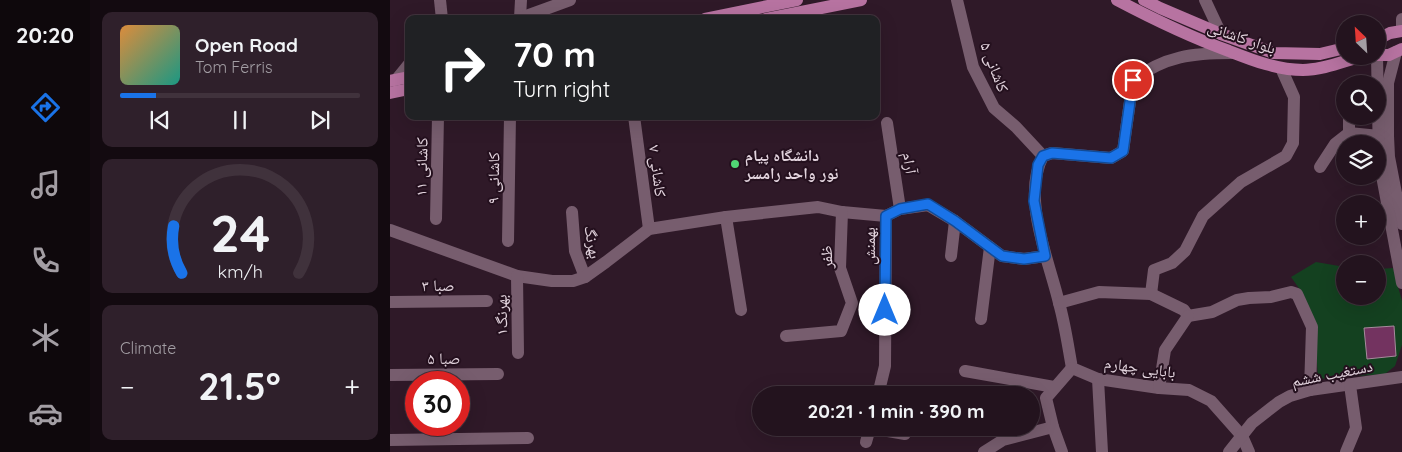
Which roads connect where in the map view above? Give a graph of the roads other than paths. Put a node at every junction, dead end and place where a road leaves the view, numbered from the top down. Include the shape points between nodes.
1 (440, 0) edge
2 (521, 0) edge
3 (570, 0) edge
4 (798, 0) edge
5 (860, 0) edge
6 (957, 0) edge
7 (1117, 0) edge
8 (1144, 0) edge
9 (1205, 0) edge
10 (442, 15) edge
11 (519, 15) edge
12 (528, 15) edge
13 (725, 15) edge
14 (786, 15) edge
15 (1402, 19) edge
16 (1402, 31) edge
17 (1221, 34) junction
18 (1386, 35) edge
19 (1336, 50) edge
20 (1399, 51) edge
21 (1234, 53) junction
22 (1386, 55) edge
23 (1336, 64) edge
24 (1378, 65) edge
25 (1281, 68) junction
26 (1378, 71) junction
27 (1391, 72) junction
28 (405, 90) edge
29 (390, 93) edge
30 (438, 120) edge
31 (510, 120) edge
32 (635, 120) edge
33 (887, 123) dead end
34 (1349, 125) edge
35 (1349, 133) junction
36 (1368, 135) edge
37 (1378, 135) edge
38 (1043, 156) junction
39 (1396, 158) edge
40 (1320, 167) dead end
41 (1384, 185) edge
42 (900, 209) junction
43 (572, 212) dead end
44 (842, 212) junction
45 (886, 216) junction
46 (726, 217) junction
47 (436, 219) dead end
48 (955, 221) junction
49 (1402, 224) edge
50 (649, 229) junction
51 (390, 230) edge
52 (508, 241) dead end
53 (990, 247) junction
54 (951, 256) dead end
55 (1045, 256) junction
56 (517, 276) junction
57 (585, 277) junction
58 (1402, 283) edge
59 (1151, 294) junction
60 (487, 301) dead end
61 (390, 302) edge
62 (1060, 303) junction
63 (741, 310) dead end
64 (1188, 316) junction
65 (981, 319) dead end
66 (786, 336) dead end
67 (518, 353) dead end
68 (1072, 368) junction
69 (965, 371) dead end
70 (390, 374) edge
71 (498, 374) dead end
72 (1402, 377) edge
73 (1098, 379) junction
74 (1350, 384) junction
75 (880, 386) edge
76 (1054, 387) junction
77 (1159, 388) junction
78 (1310, 390) junction
79 (1053, 427) junction
80 (868, 436) edge
81 (1242, 436) junction
82 (528, 438) dead end
83 (390, 440) edge
84 (866, 442) dead end
85 (984, 452) edge
86 (1062, 452) edge
87 (1102, 452) edge
88 (1229, 452) edge
89 (1249, 452) edge
90 (1346, 452) edge

1 - 10 street
2 - 11 street
3 - 12 street
4 - 13 main road
5 - 14 main road
6 - 38 street, کاشانی ۵ via 973,67 994,108
7 - 21 main road, بلوار کاشانی via 1159,22
8 - 17 main road, بلوار کاشانی
9 - 17 street
15 - 16 street
16 - 18 main road
17 - 19 main road, بلوار کاشانی via 1274,52 1320,54
20 - 22 main road
20 - 27 street
21 - 25 main road, بلوار کاشانی
21 - 38 street via 1177,58 1148,69 1133,80 1123,151 1111,158 1052,153
23 - 25 main road, بلوار کاشانی via 1304,70
24 - 26 street
25 - 59 street via 1294,97 1294,143 1286,156 1241,182 1203,216 1186,250 1172,262 1154,270
26 - 27 street
26 - 37 street
27 - 39 street via 1388,83
28 - 29 main road
30 - 47 street, کاشانی ۱۱
31 - 52 street, کاشانی ۹
32 - 50 street, کاشانی ۷
33 - 42 street, آرام
34 - 35 street
35 - 36 street
35 - 40 street via 1336,144
38 - 55 street via 1038,165 1034,201
39 - 49 street
41 - 58 street
42 - 45 street
42 - 48 street via 928,204
43 - 57 street, بهرنگ via 575,251
44 - 45 street
44 - 46 street via 818,207
44 - 66 street, ظفر via 840,268 852,303 841,331
45 - 75 street, بهمنش via 885,366
46 - 50 street
46 - 63 street
48 - 53 street
48 - 54 street
50 - 57 street
51 - 56 street
53 - 55 street via 1002,256 1024,259
53 - 65 street
55 - 62 street
56 - 57 street via 552,281 573,281
56 - 67 street, ۱بهرنگ
59 - 62 street via 1099,292
59 - 64 street via 1184,310
60 - 61 street, صبا ۳
62 - 68 street
64 - 77 street via 1165,350
64 - 78 street via 1212,312 1237,300 1291,292 1297,294 1312,327
68 - 73 street, بابایی چهارم
68 - 76 street
69 - 76 street
70 - 71 street, صبا ۵
72 - 74 street, دستغیب ششم
73 - 77 street, بابایی چهارم
73 - 87 street
74 - 78 street, دستغیب ششم
74 - 90 street via 1356,428
76 - 79 street via 1046,398
77 - 81 street, بابایی چهارم via 1189,390 1211,401
78 - 81 street, دستغیب ششم via 1279,402 1252,423
79 - 85 street via 1003,440
79 - 86 street
80 - 84 street
81 - 88 street, دستغیب ششم
81 - 89 street, بابایی چهارم
82 - 83 street

